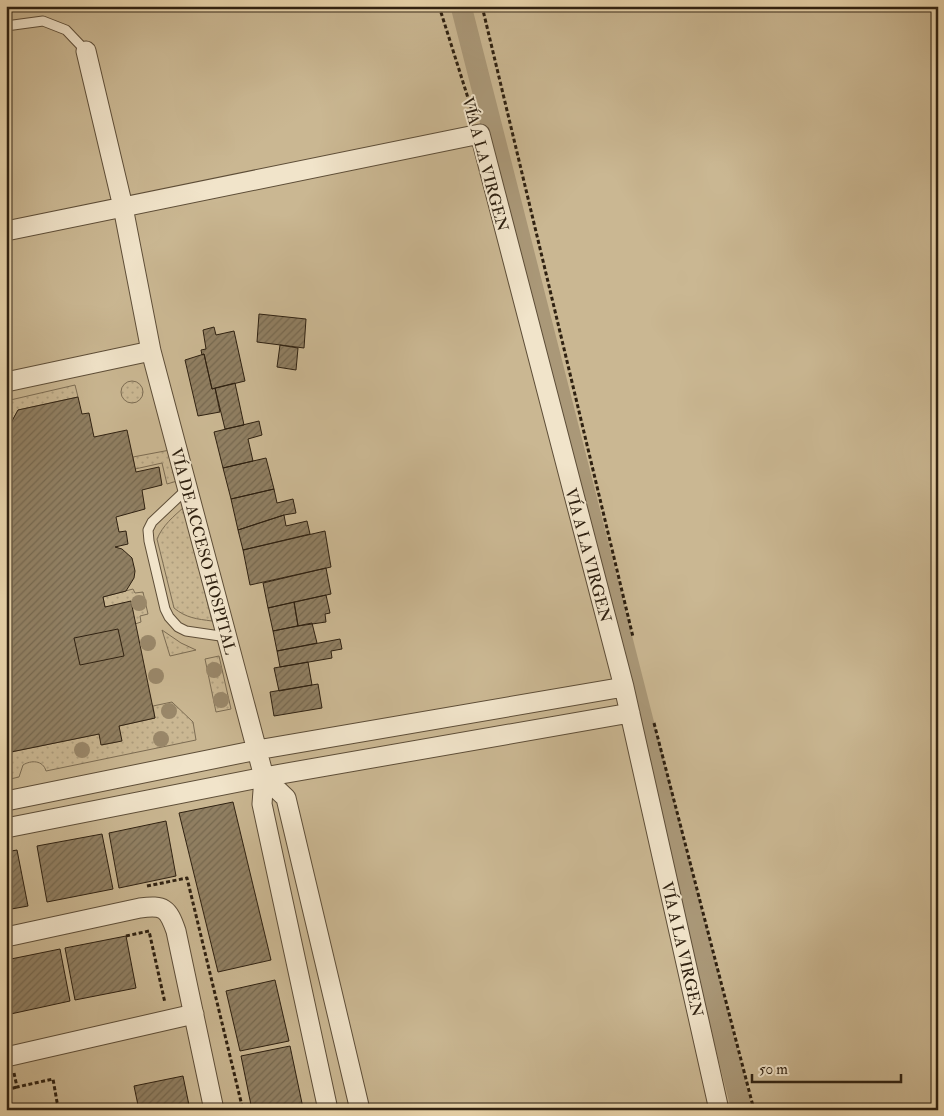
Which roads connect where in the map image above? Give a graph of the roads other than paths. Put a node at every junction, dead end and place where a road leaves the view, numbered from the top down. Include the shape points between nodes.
1 (6, 26) edge
2 (86, 51) joint
3 (123, 207) junction
4 (6, 231) edge
5 (151, 351) junction
6 (6, 382) edge
7 (188, 488) junction
8 (228, 637) junction
9 (624, 687) junction
10 (630, 713) junction
11 (257, 750) junction
12 (264, 777) junction
13 (6, 801) edge
14 (6, 828) edge
15 (6, 937) edge
16 (194, 1014) junction
17 (8, 1057) edge
18 (214, 1110) edge
19 (328, 1110) edge
20 (360, 1110) edge
21 (719, 1110) edge

1 - 2 lane via 43,22 66,30
2 - 3 street, VÍA DE ACCESO HOSPITAL
3 - 4 street
3 - 5 street, VÍA DE ACCESO HOSPITAL
3 - 9 street, VÍA A LA VIRGEN via 480,134
5 - 6 street
5 - 7 street, VÍA DE ACCESO HOSPITAL
7 - 8 street, VÍA DE ACCESO HOSPITAL
7 - 8 lane via 152,522 148,530 165,609 173,622 186,630
8 - 11 street, VÍA DE ACCESO HOSPITAL
9 - 10 street, VÍA A LA VIRGEN
9 - 11 street
10 - 12 street
10 - 21 street, VÍA A LA VIRGEN
11 - 12 street, VÍA DE ACCESO HOSPITAL
11 - 13 street
12 - 14 street
12 - 19 street via 262,804
12 - 20 street via 286,798
15 - 16 street via 157,906 172,919
16 - 17 street
16 - 18 street

